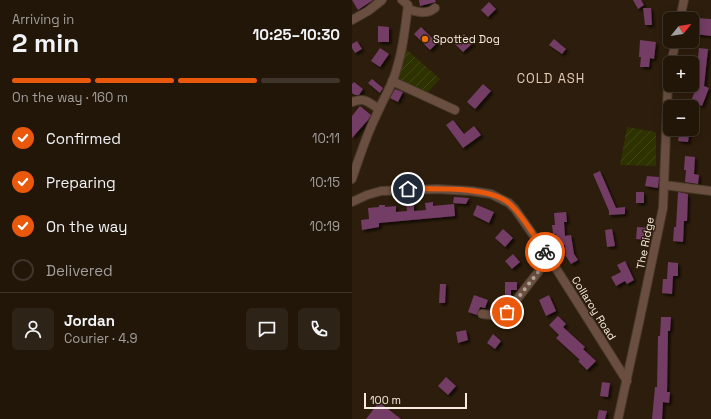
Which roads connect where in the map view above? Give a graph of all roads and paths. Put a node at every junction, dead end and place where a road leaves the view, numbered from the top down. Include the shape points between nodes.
1 (402, 0) edge
2 (684, 0) edge
3 (377, 2) edge
4 (435, 8) dead end
5 (408, 9) junction
6 (681, 12) edge
7 (352, 20) edge
8 (392, 81) junction
9 (668, 92) edge
10 (352, 102) edge
11 (379, 109) junction
12 (455, 110) dead end
13 (352, 179) edge
14 (664, 185) junction
15 (711, 191) edge
16 (352, 195) edge
17 (352, 201) edge
18 (552, 262) junction
19 (482, 314) dead end
20 (627, 381) junction
21 (618, 419) edge

1 - 5 street via 408,5
2 - 6 street
3 - 7 street
4 - 5 street via 420,13
5 - 8 street via 403,44
8 - 11 street
8 - 12 street
9 - 14 street, The Ridge
10 - 11 street via 365,100
11 - 13 street
14 - 15 street
14 - 20 street, The Ridge via 663,208
16 - 17 street
17 - 18 street, Collaroy Road via 393,189 437,189 491,194 515,209
18 - 19 street via 542,267 507,312
18 - 20 street, Collaroy Road
20 - 21 street, The Ridge

